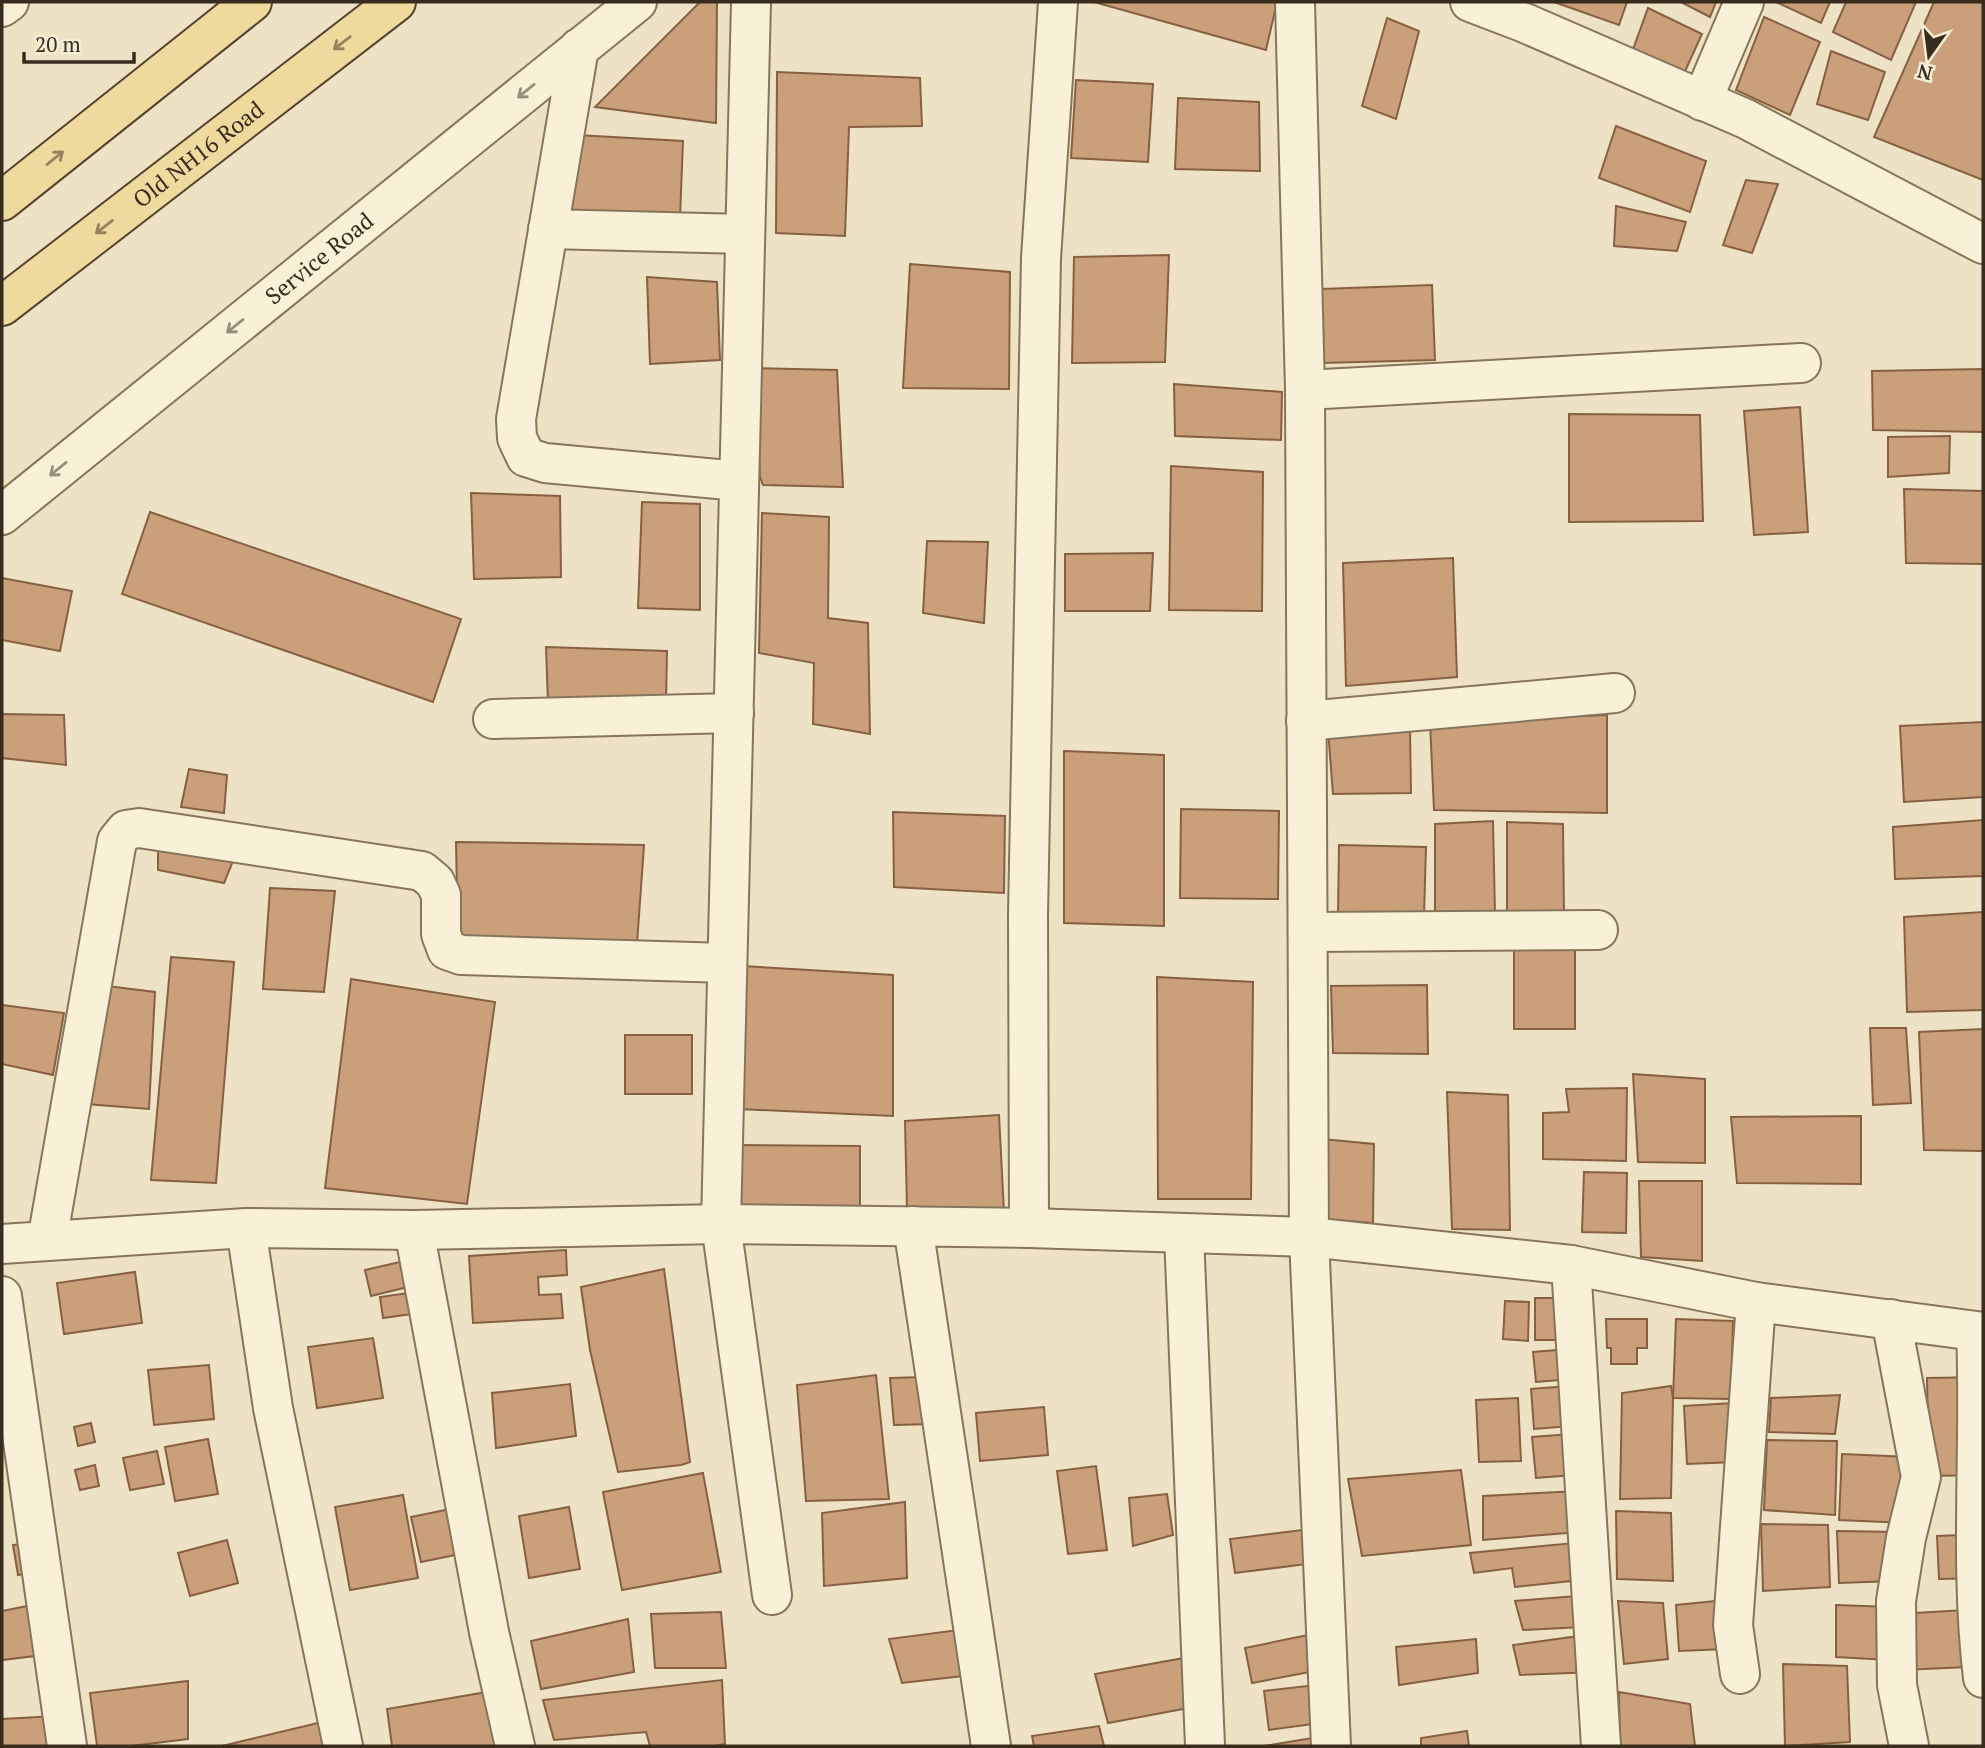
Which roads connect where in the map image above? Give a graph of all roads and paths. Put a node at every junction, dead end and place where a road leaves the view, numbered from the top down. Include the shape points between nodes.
1 (9, 2) edge
2 (252, 2) edge
3 (396, 2) edge
4 (636, 2) edge
5 (751, 2) edge
6 (1058, 2) edge
7 (1295, 2) edge
8 (1469, 2) edge
9 (1744, 2) edge
10 (2, 8) edge
11 (1530, 13) edge
12 (579, 48) junction
13 (1702, 101) junction
14 (2, 201) edge
15 (548, 229) junction
16 (744, 234) junction
17 (1983, 244) edge
18 (2, 306) edge
19 (1801, 363) dead end
20 (1305, 390) junction
21 (739, 481) junction
22 (2, 515) edge
23 (1615, 693) dead end
24 (734, 713) junction
25 (493, 719) dead end
26 (1306, 721) junction
27 (1598, 930) dead end
28 (1308, 932) junction
29 (727, 963) junction
30 (721, 1224) junction
31 (914, 1226) junction
32 (246, 1228) junction
33 (1029, 1228) junction
34 (414, 1230) junction
35 (1184, 1234) junction
36 (1309, 1237) junction
37 (47, 1241) junction
38 (2, 1244) edge
39 (1571, 1265) junction
40 (2, 1296) edge
41 (1756, 1302) junction
42 (1891, 1319) junction
43 (1980, 1332) edge
44 (1979, 1507) edge
45 (1980, 1572) edge
46 (772, 1595) dead end
47 (1982, 1654) edge
48 (1740, 1674) dead end
49 (67, 1746) edge
50 (343, 1746) edge
51 (515, 1746) edge
52 (991, 1746) edge
53 (1205, 1746) edge
54 (1331, 1746) edge
55 (1601, 1746) edge
56 (1909, 1746) edge

1 - 10 street
14 -> 2 main road
3 -> 18 main road, Old NH16 Road
4 - 12 street, Service Road
5 - 16 street
6 - 33 street via 1041,258 1028,914
7 - 20 street
8 - 11 street
9 - 13 street
11 - 13 street
12 - 15 street
12 -> 22 street, Service Road
13 - 17 street via 1746,119
15 - 16 street
15 - 21 street via 516,419 517,438 526,457 545,463
16 - 21 street
19 - 20 street
20 - 26 street
21 - 24 street
23 - 26 street
24 - 25 street
24 - 29 street
26 - 28 street
27 - 28 street
28 - 36 street
29 - 30 street
29 - 37 street via 460,954 447,950 441,934 441,895 422,871 127,830 117,841
30 - 31 street
30 - 34 street
30 - 46 street
31 - 33 street
31 - 52 street
32 - 34 street
32 - 37 street
32 - 50 street via 273,1408
33 - 35 street
34 - 51 street via 489,1632
35 - 36 street
35 - 53 street
36 - 39 street
36 - 54 street
37 - 38 street
39 - 41 street
39 - 55 street
40 - 49 street
41 - 42 street
41 - 48 street via 1733,1625
42 - 43 street
42 - 56 street via 1921,1477 1896,1601 1897,1685
43 - 44 street
44 - 45 street
45 - 47 street

